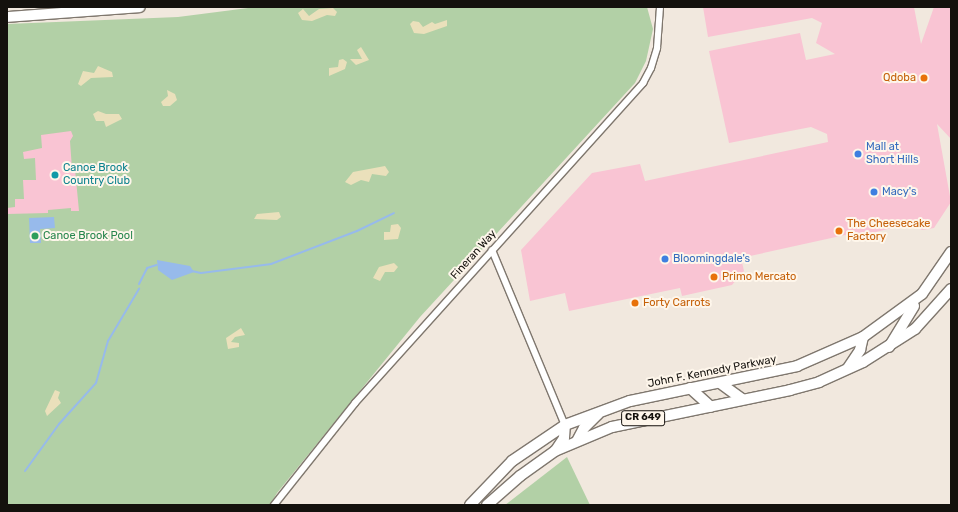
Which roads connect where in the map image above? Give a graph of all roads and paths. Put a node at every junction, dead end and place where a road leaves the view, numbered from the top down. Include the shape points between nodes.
1 (140, 7) edge
2 (660, 7) edge
3 (7, 17) edge
4 (492, 250) junction
5 (951, 252) edge
6 (951, 289) edge
7 (922, 294) junction
8 (863, 337) junction
9 (888, 348) junction
10 (847, 369) junction
11 (720, 383) junction
12 (690, 388) junction
13 (742, 399) junction
14 (711, 406) junction
15 (604, 409) junction
16 (565, 425) junction
17 (577, 441) junction
18 (555, 451) junction
19 (274, 505) edge
20 (470, 505) edge
21 (487, 505) edge

1 - 3 main road
2 - 4 street, Fineran Way via 657,48 651,68 642,83
4 - 16 street
4 - 19 street, Fineran Way via 355,403
5 - 7 main road, John F. Kennedy Parkway / CR 649
6 - 9 main road, CR 649 via 915,329
7 - 8 main road, John F. Kennedy Parkway / CR 649
7 - 9 main road
8 - 10 main road via 860,350
8 - 11 main road, John F. Kennedy Parkway / CR 649 via 797,366
9 - 10 main road, CR 649
10 - 13 main road, CR 649 via 819,382
11 - 12 main road, John F. Kennedy Parkway / CR 649
11 - 13 main road
12 - 14 main road
12 - 15 main road, John F. Kennedy Parkway / CR 649
13 - 14 main road, CR 649
14 - 17 main road, CR 649 via 639,419
15 - 16 main road, John F. Kennedy Parkway / CR 649
15 - 17 main road via 584,428
16 - 18 main road via 564,438
16 - 20 main road, John F. Kennedy Parkway / CR 649 via 512,461
17 - 18 main road, CR 649
18 - 21 main road, CR 649 via 520,476

